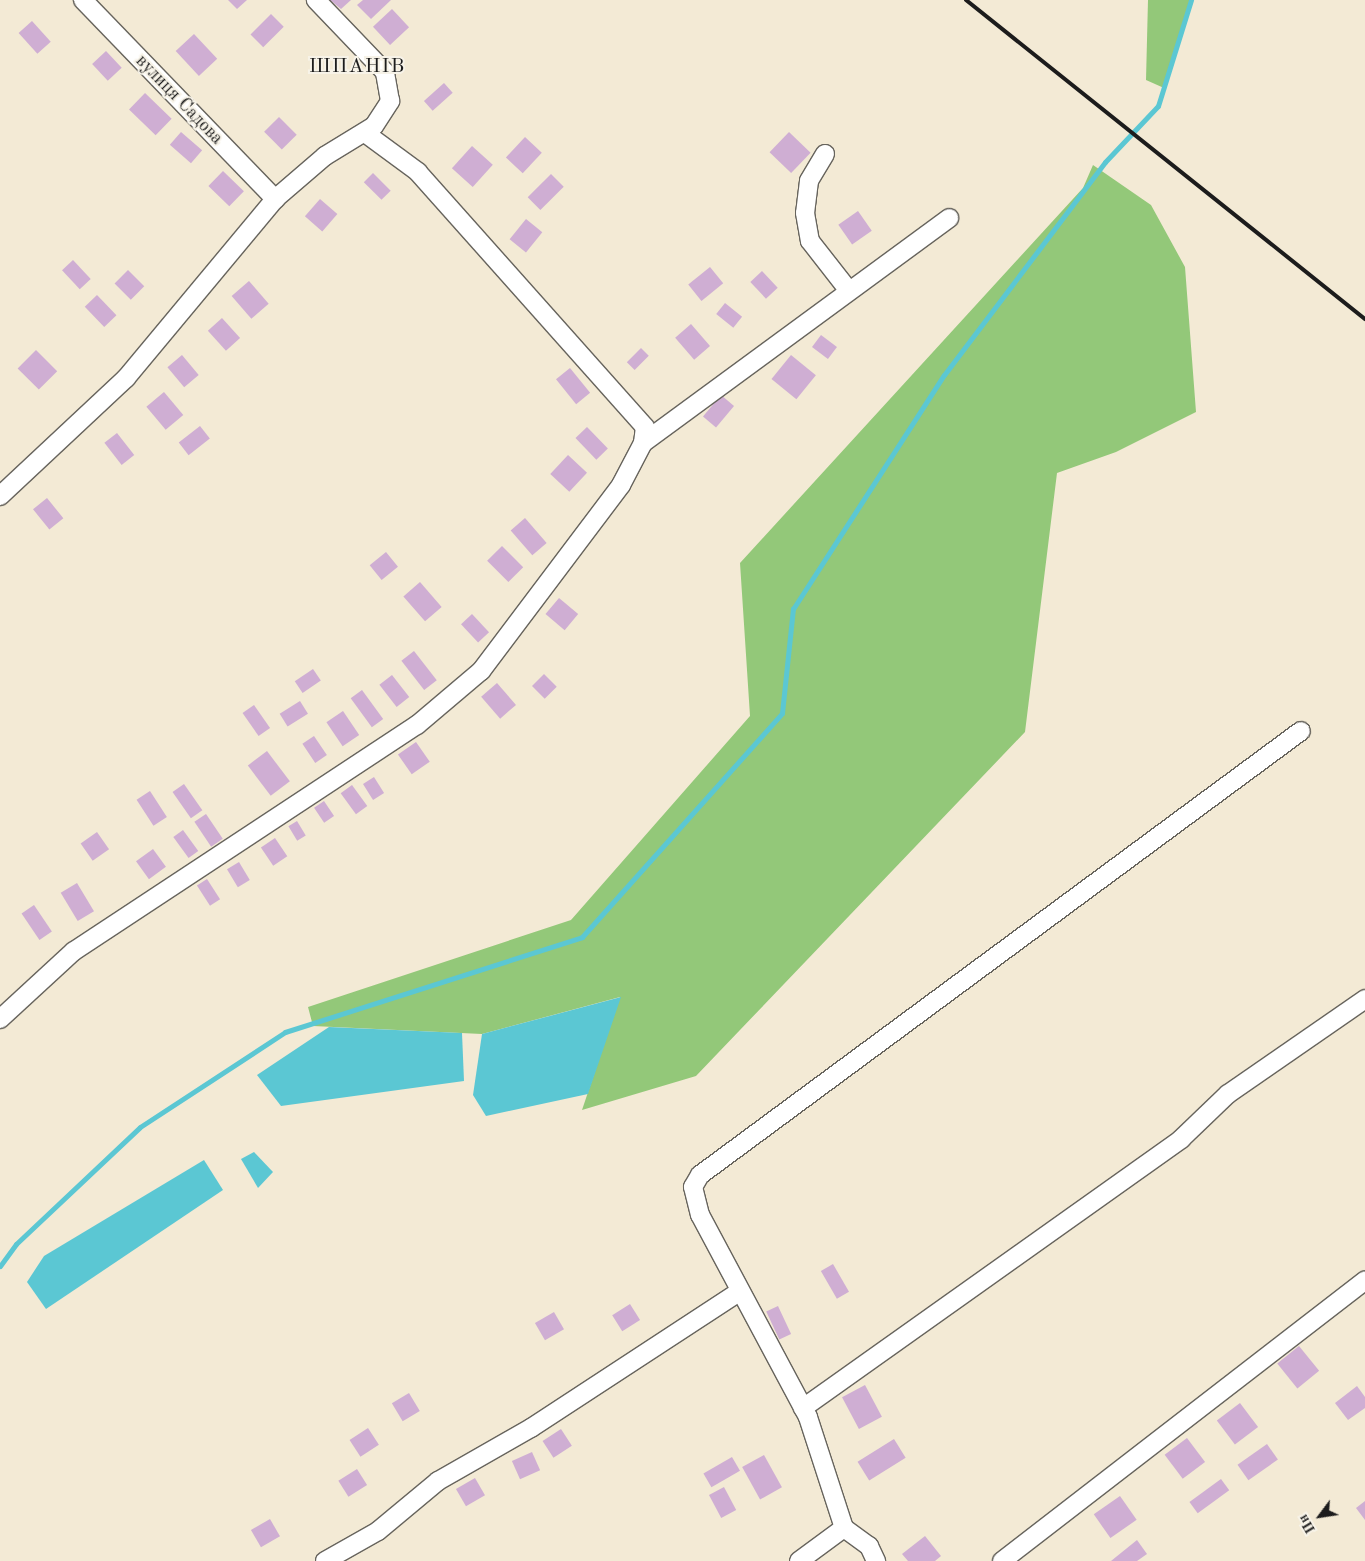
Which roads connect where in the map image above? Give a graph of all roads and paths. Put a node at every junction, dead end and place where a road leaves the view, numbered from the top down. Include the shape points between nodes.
1 (83, 0) edge
2 (316, 0) edge
3 (365, 133) junction
4 (825, 154) dead end
5 (275, 199) junction
6 (949, 218) dead end
7 (849, 291) junction
8 (643, 442) junction
9 (0, 496) edge
10 (1301, 731) dead end
11 (1365, 999) edge
12 (0, 1019) edge
13 (1365, 1280) edge
14 (740, 1291) junction
15 (803, 1408) junction
16 (844, 1528) junction
17 (325, 1561) edge
18 (799, 1561) edge
19 (876, 1561) edge
20 (1002, 1561) edge

1 - 5 street, вулиця Садова
2 - 3 street via 375,58 389,79 390,101
3 - 5 street via 325,156
3 - 8 street via 418,172 645,427
4 - 7 street via 809,181 805,213 810,240
5 - 9 street via 126,378
6 - 7 street
7 - 8 street
8 - 12 street via 621,485 481,671 417,725 74,951
10 - 14 street via 710,1165 693,1187 694,1201
11 - 15 street via 1228,1094 1180,1139
13 - 20 street
14 - 15 street
14 - 17 street via 531,1428 444,1477 378,1530
15 - 16 street
16 - 18 street
16 - 19 street via 869,1546

